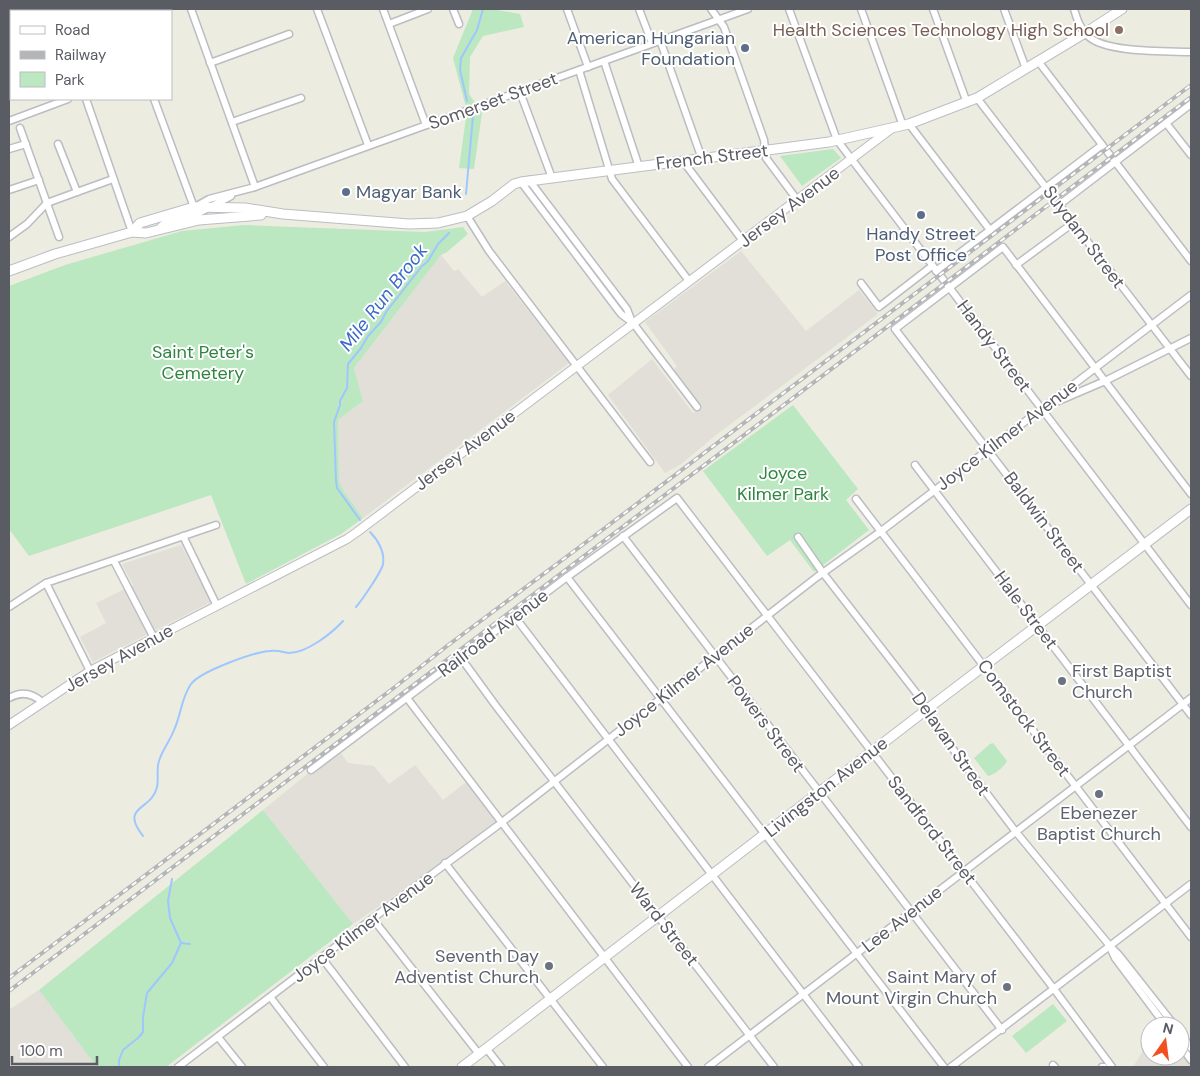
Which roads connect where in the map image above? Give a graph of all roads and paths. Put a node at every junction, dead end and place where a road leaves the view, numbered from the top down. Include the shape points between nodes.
1 (191, 9) edge
2 (317, 9) edge
3 (383, 9) edge
4 (428, 9) edge
5 (453, 9) edge
6 (567, 9) edge
7 (639, 9) edge
8 (711, 9) edge
9 (748, 9) edge
10 (789, 9) edge
11 (861, 9) edge
12 (933, 9) edge
13 (1004, 9) edge
14 (1074, 9) edge
15 (1122, 9) edge
16 (718, 20) junction
17 (389, 24) junction
18 (458, 24) dead end
19 (1085, 33) junction
20 (289, 34) dead end
21 (660, 40) junction
22 (652, 43) junction
23 (1191, 52) edge
24 (604, 61) junction
25 (1038, 61) junction
26 (210, 63) junction
27 (588, 67) junction
28 (1026, 68) junction
29 (579, 70) junction
30 (520, 92) junction
31 (301, 98) dead end
32 (977, 98) junction
33 (65, 100) edge
34 (86, 100) edge
35 (154, 100) edge
36 (967, 103) junction
37 (1191, 104) edge
38 (9, 121) edge
39 (232, 122) junction
40 (1166, 123) junction
41 (426, 125) junction
42 (906, 125) junction
43 (20, 128) dead end
44 (892, 129) junction
45 (837, 140) junction
46 (26, 144) junction
47 (58, 144) dead end
48 (368, 145) junction
49 (1102, 145) junction
50 (9, 149) edge
51 (765, 150) junction
52 (1191, 155) edge
53 (702, 159) junction
54 (851, 159) junction
55 (1115, 161) junction
56 (683, 162) junction
57 (639, 167) junction
58 (610, 170) junction
59 (552, 178) junction
60 (113, 179) junction
61 (39, 180) junction
62 (525, 181) junction
63 (256, 187) junction
64 (1046, 188) junction
65 (9, 190) edge
66 (77, 192) junction
67 (238, 192) junction
68 (798, 201) junction
69 (47, 203) junction
70 (1059, 205) junction
71 (211, 208) junction
72 (197, 214) junction
73 (283, 214) junction
74 (467, 216) junction
75 (1073, 223) junction
76 (990, 230) junction
77 (132, 232) junction
78 (59, 237) dead end
79 (9, 238) edge
80 (743, 242) junction
81 (586, 256) junction
82 (580, 261) junction
83 (1191, 261) edge
84 (1016, 265) junction
85 (934, 268) junction
86 (9, 271) edge
87 (689, 281) junction
88 (861, 283) dead end
89 (949, 287) junction
90 (1191, 295) edge
91 (633, 323) junction
92 (1151, 324) junction
93 (1191, 338) edge
94 (1171, 349) junction
95 (577, 366) junction
96 (1095, 368) junction
97 (1191, 376) edge
98 (1105, 381) junction
99 (696, 407) dead end
100 (1041, 409) junction
101 (988, 449) junction
102 (650, 462) dead end
103 (915, 466) dead end
104 (934, 491) junction
105 (1191, 494) edge
106 (677, 498) joint
107 (856, 499) dead end
108 (1191, 509) edge
109 (216, 525) dead end
110 (880, 532) junction
111 (183, 536) junction
112 (623, 536) junction
113 (798, 537) dead end
114 (1145, 545) junction
115 (114, 561) junction
116 (823, 573) junction
117 (567, 577) junction
118 (46, 584) junction
119 (1092, 585) junction
120 (1191, 605) edge
121 (217, 606) junction
122 (9, 607) edge
123 (768, 616) junction
124 (515, 617) junction
125 (1038, 626) junction
126 (154, 638) junction
127 (715, 657) junction
128 (461, 658) junction
129 (984, 666) junction
130 (90, 671) junction
131 (9, 698) edge
132 (407, 698) junction
133 (1191, 698) edge
134 (661, 699) junction
135 (42, 702) junction
136 (1183, 705) junction
137 (926, 710) junction
138 (1191, 716) edge
139 (9, 725) edge
140 (608, 739) junction
141 (1130, 746) junction
142 (872, 752) junction
143 (311, 770) dead end
144 (554, 780) junction
145 (1075, 786) junction
146 (818, 793) junction
147 (502, 822) junction
148 (1191, 827) edge
149 (1016, 832) junction
150 (766, 834) junction
151 (445, 864) junction
152 (964, 872) junction
153 (711, 876) junction
154 (1191, 884) edge
155 (1165, 904) junction
156 (910, 912) junction
157 (659, 916) junction
158 (373, 919) junction
159 (1191, 937) edge
160 (1110, 946) junction
161 (857, 954) junction
162 (605, 957) junction
163 (322, 958) junction
164 (1054, 989) junction
165 (803, 994) junction
166 (271, 998) junction
167 (550, 1000) junction
168 (1158, 1016) edge
169 (1167, 1016) edge
170 (1002, 1030) junction
171 (218, 1036) junction
172 (750, 1036) junction
173 (483, 1051) junction
174 (178, 1067) edge
175 (242, 1067) edge
176 (324, 1067) edge
177 (405, 1067) edge
178 (462, 1067) edge
179 (501, 1067) edge
180 (603, 1067) edge
181 (688, 1067) edge
182 (708, 1067) edge
183 (774, 1067) edge
184 (859, 1067) edge
185 (944, 1067) edge
186 (951, 1067) edge
187 (1107, 1067) edge

1 - 26 street
2 - 48 street
3 - 17 street
4 - 17 street
5 - 18 street
6 - 27 street
7 - 22 street
8 - 16 street
9 - 16 street, Somerset Street
10 - 45 street, Handy Street
11 - 42 street
12 - 36 street
13 - 28 street
14 - 19 street
15 - 19 main road, French Street
16 - 21 street, Somerset Street
16 - 51 street via 724,27
17 - 41 street
19 - 23 street via 1094,41 1110,47
19 - 25 main road, French Street
20 - 26 street
21 - 22 street, Somerset Street
21 - 53 street
22 - 24 street, Somerset Street
24 - 27 street, Somerset Street
24 - 57 street
25 - 28 main road, French Street
25 - 49 street
26 - 39 street
27 - 29 street, Somerset Street
28 - 32 main road, French Street
29 - 30 street, Somerset Street
29 - 58 street
30 - 41 street, Somerset Street
30 - 59 street
31 - 39 street
32 - 36 main road, French Street
32 - 64 street, Suydam Street
33 - 38 street
34 - 60 street
35 - 72 street
36 - 42 main road, French Street
37 - 40 street
39 - 63 street
40 - 52 street
40 - 55 street
41 - 48 street, Somerset Street
42 - 44 main road, French Street
42 - 76 street
43 - 46 street
44 - 45 main road, French Street
44 - 54 street, Jersey Avenue
45 - 51 main road, French Street
45 - 54 street, Handy Street
46 - 50 street
46 - 61 street
47 - 66 street
48 - 63 street, Somerset Street
49 - 55 street
49 - 64 street
51 - 53 main road, French Street
51 - 68 street via 766,158
53 - 56 main road, French Street
54 - 68 street, Jersey Avenue
54 - 85 street, Handy Street
55 - 70 street
55 - 83 street
56 - 57 main road, French Street
56 - 80 street
57 - 58 main road, French Street
58 - 59 main road, French Street
58 - 87 street via 612,179
59 - 62 main road, French Street
60 - 66 street
60 - 77 street
61 - 65 street
61 - 69 street
62 - 74 main road, French Street via 514,184
62 - 81 street
62 - 82 street
63 - 67 street, Somerset Street
64 - 70 street, Suydam Street
64 - 76 street
66 - 69 street
67 - 71 street, Somerset Street
67 - 72 street, Somerset Street via 209,199
68 - 80 street, Jersey Avenue
69 - 78 street
69 - 79 street
70 - 75 street, Suydam Street
71 - 72 main road, French Street
71 - 73 main road, French Street via 245,208
72 - 73 main road, French Street
72 - 77 main road, Somerset Street via 159,230
72 - 77 main road, Somerset Street via 140,223
73 - 74 main road, French Street via 418,224
74 - 95 street via 489,251
75 - 84 street
75 - 92 street, Suydam Street
76 - 85 street
77 - 86 main road, Somerset Street
80 - 87 street, Jersey Avenue
81 - 82 street
81 - 91 street via 627,309
82 - 91 street via 621,314
84 - 89 street via 1003,247
84 - 96 street
85 - 88 street via 879,307
85 - 89 street, Handy Street
87 - 91 street, Jersey Avenue
89 - 100 street, Handy Street
89 - 101 street, Baldwin Street via 895,329
90 - 92 street, Joyce Kilmer Avenue
91 - 95 street, Jersey Avenue
91 - 99 street
92 - 94 street, Suydam Street
92 - 96 street, Joyce Kilmer Avenue
93 - 94 street
94 - 97 street, Suydam Street
94 - 98 street
95 - 102 street
95 - 121 street, Jersey Avenue via 347,539
96 - 98 street
96 - 100 street, Joyce Kilmer Avenue
98 - 100 street
98 - 105 street
100 - 101 street, Joyce Kilmer Avenue
100 - 114 street, Handy Street
101 - 104 street, Joyce Kilmer Avenue
101 - 119 street, Baldwin Street
103 - 104 street, Hale Street
104 - 110 street, Joyce Kilmer Avenue
104 - 125 street, Hale Street
106 - 112 street, Railroad Avenue
106 - 123 street, Sandford Street
107 - 110 street, Comstock Street
108 - 114 main road, Livingston Avenue
109 - 111 street
110 - 116 street, Joyce Kilmer Avenue
110 - 129 street, Comstock Street
111 - 115 street
111 - 121 street
112 - 117 street, Railroad Avenue
112 - 127 street, Powers Street
113 - 116 street, Delavan Street
114 - 119 main road, Livingston Avenue
114 - 120 street, Handy Street
115 - 118 street
115 - 126 street
116 - 123 street, Joyce Kilmer Avenue
116 - 137 street, Delavan Street
117 - 124 street, Railroad Avenue
117 - 134 street
118 - 122 street
118 - 130 street
119 - 125 main road, Livingston Avenue
119 - 136 street, Baldwin Street
121 - 126 street, Jersey Avenue
123 - 127 street, Joyce Kilmer Avenue
123 - 142 street, Sandford Street
124 - 128 street, Railroad Avenue
124 - 140 street
125 - 129 main road, Livingston Avenue
125 - 141 street, Hale Street
126 - 130 street, Jersey Avenue
127 - 134 street, Joyce Kilmer Avenue
127 - 146 street, Powers Street
128 - 132 street, Railroad Avenue
128 - 144 street, Ward Street
129 - 137 main road, Livingston Avenue
129 - 145 street, Comstock Street
130 - 135 street, Jersey Avenue
131 - 135 street via 25,694
132 - 143 street, Railroad Avenue
132 - 147 street
133 - 136 street, Lee Avenue
134 - 140 street, Joyce Kilmer Avenue
134 - 150 street
135 - 139 street, Jersey Avenue
136 - 138 street, Baldwin Street
136 - 141 street, Lee Avenue
137 - 142 main road, Livingston Avenue
137 - 149 street, Delavan Street
140 - 144 street, Joyce Kilmer Avenue
140 - 153 street
141 - 145 street, Lee Avenue
141 - 148 street, Hale Street
142 - 146 main road, Livingston Avenue
142 - 152 street, Sandford Street
144 - 147 street, Joyce Kilmer Avenue
144 - 157 street, Ward Street
145 - 149 street, Lee Avenue
145 - 155 street, Comstock Street
146 - 150 main road, Livingston Avenue
146 - 156 street, Powers Street
147 - 151 street, Joyce Kilmer Avenue
147 - 162 street
149 - 152 street, Lee Avenue
149 - 160 street, Delavan Street
150 - 153 main road, Livingston Avenue
150 - 161 street
151 - 158 street, Joyce Kilmer Avenue
151 - 167 street
152 - 156 street, Lee Avenue
152 - 164 street, Sandford Street
153 - 157 main road, Livingston Avenue
153 - 165 street
154 - 155 street
155 - 159 street, Comstock Street
155 - 160 street
156 - 161 street, Lee Avenue
156 - 170 street, Powers Street
157 - 162 main road, Livingston Avenue
157 - 172 street, Ward Street
158 - 163 street, Joyce Kilmer Avenue
158 - 173 street
160 - 164 street
160 - 168 street, Delavan Street via 1115,958
160 - 169 street, Delavan Street
161 - 165 street, Lee Avenue
161 - 185 street
162 - 167 main road, Livingston Avenue
162 - 181 street
163 - 166 street, Joyce Kilmer Avenue
163 - 177 street
164 - 170 street
164 - 187 street, Sandford Street
165 - 172 street, Lee Avenue
165 - 184 street
166 - 171 street, Joyce Kilmer Avenue
166 - 176 street
167 - 173 main road, Livingston Avenue
167 - 180 street
170 - 186 street
171 - 174 street, Joyce Kilmer Avenue
171 - 175 street
172 - 182 street, Lee Avenue
172 - 183 street, Ward Street
173 - 178 main road, Livingston Avenue
173 - 179 street

